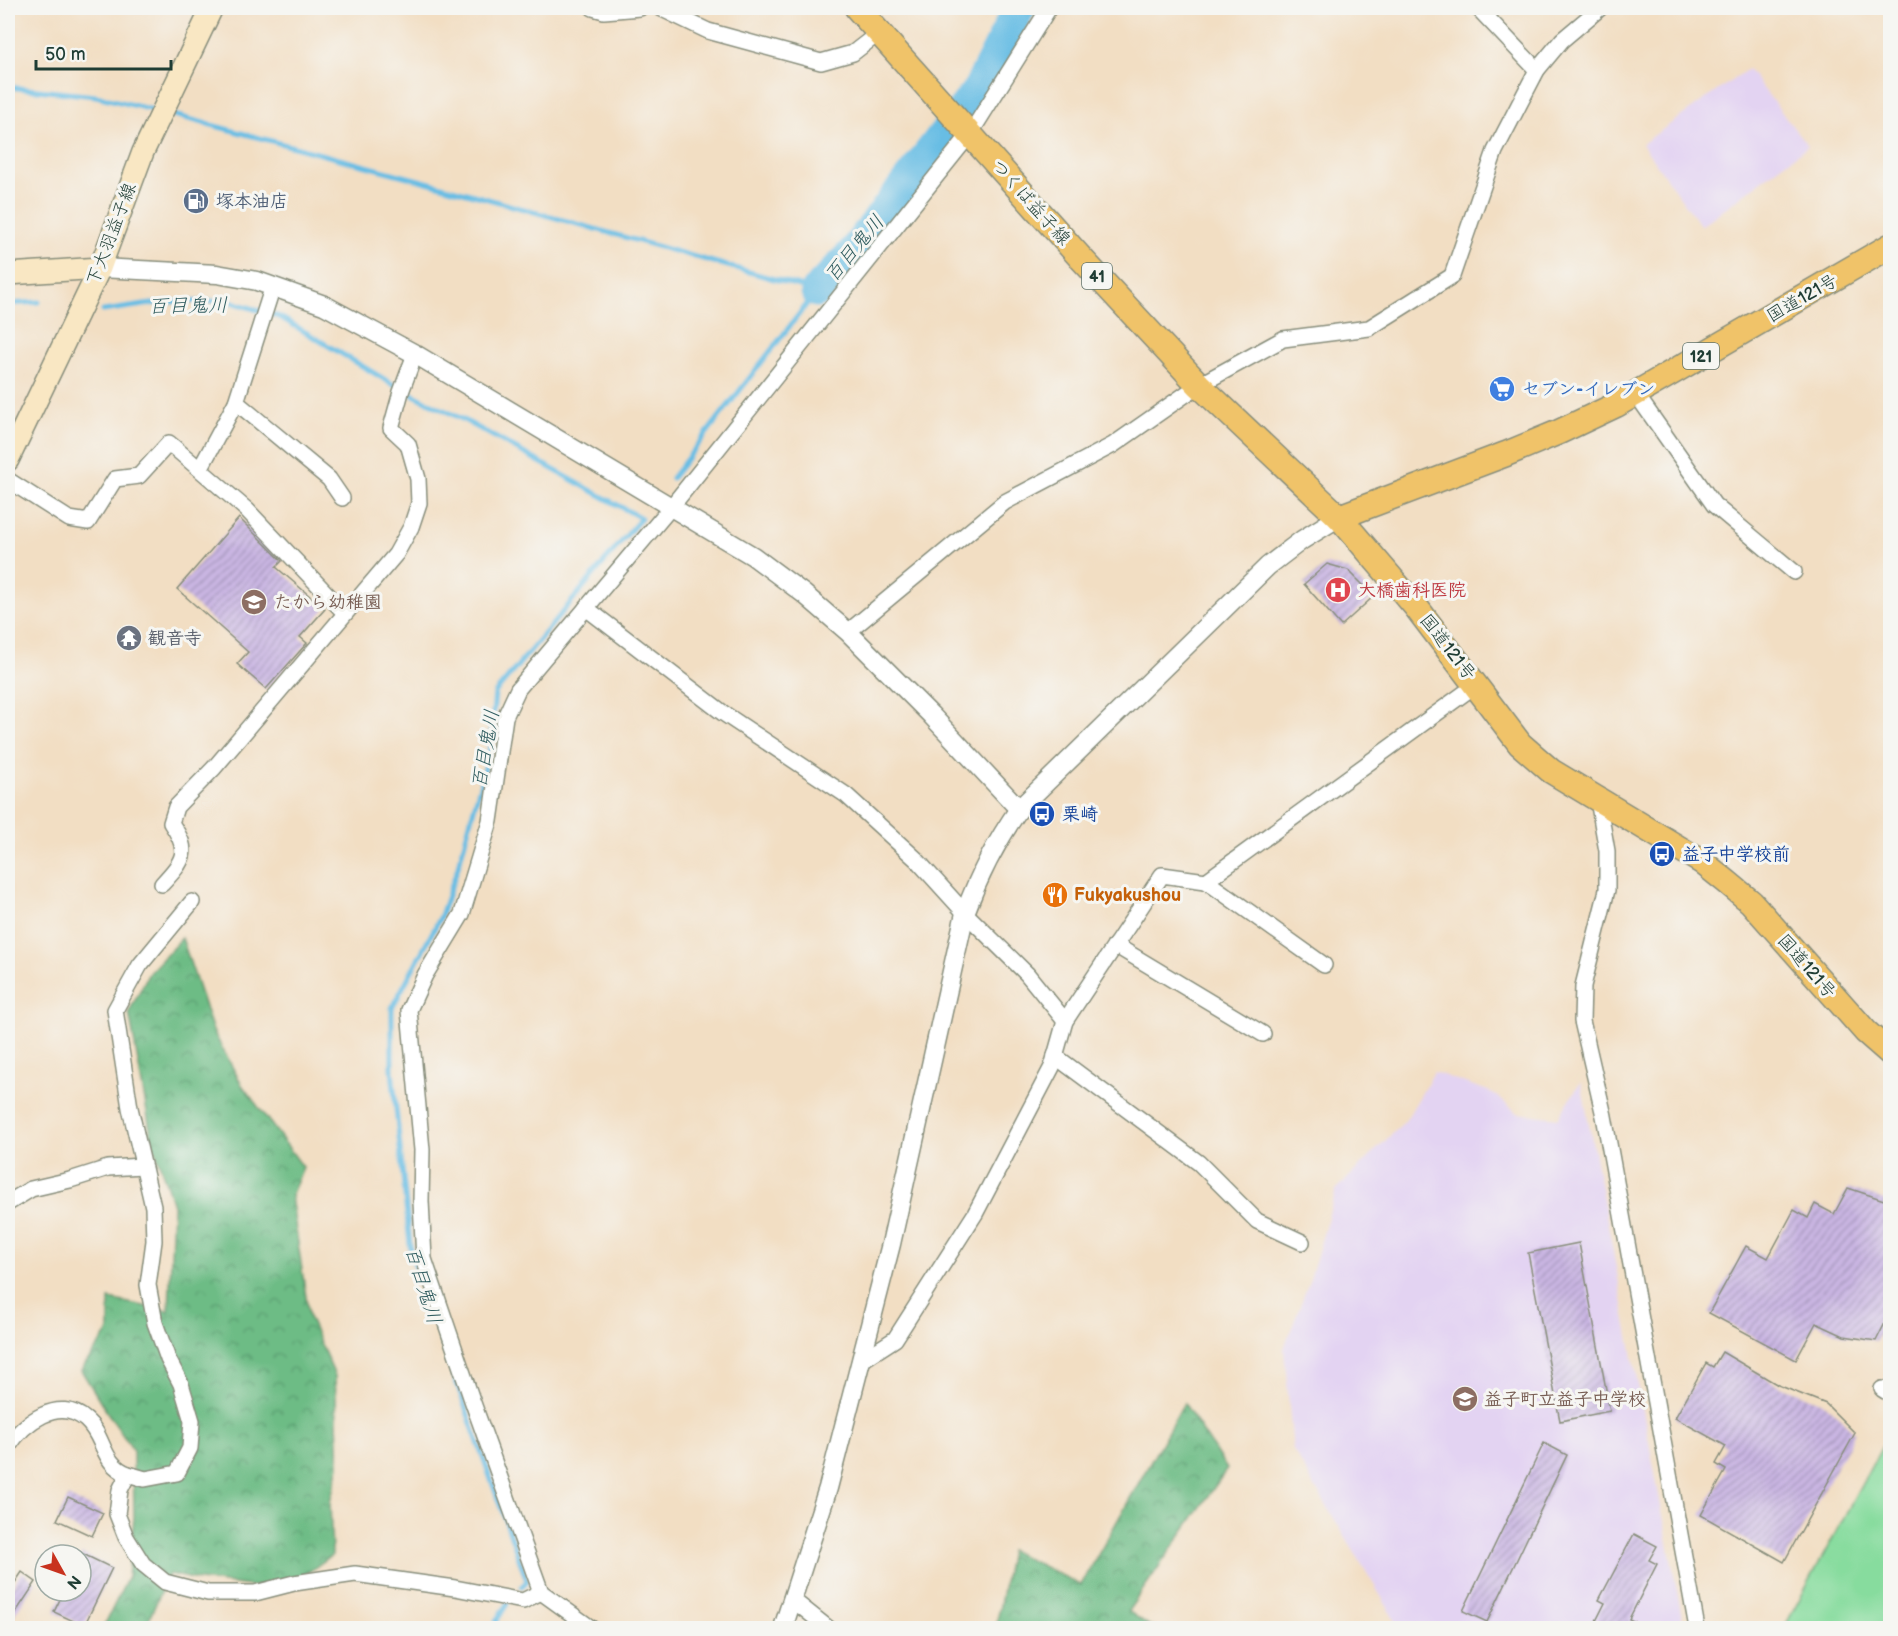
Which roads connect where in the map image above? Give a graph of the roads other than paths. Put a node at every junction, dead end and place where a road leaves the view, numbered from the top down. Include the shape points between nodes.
1 (212, 8) edge
2 (593, 8) edge
3 (640, 8) edge
4 (660, 8) edge
5 (1049, 8) edge
6 (1478, 8) edge
7 (1600, 8) edge
8 (868, 15) edge
9 (1537, 70) junction
10 (961, 124) junction
11 (1890, 246) edge
12 (100, 268) junction
13 (8, 274) edge
14 (273, 286) junction
15 (415, 354) junction
16 (1199, 385) junction
17 (1636, 394) junction
18 (236, 402) junction
19 (8, 460) edge
20 (200, 469) junction
21 (8, 480) edge
22 (342, 498) dead end
23 (672, 506) junction
24 (1339, 517) junction
25 (1794, 572) dead end
26 (586, 608) junction
27 (345, 613) junction
28 (848, 632) junction
29 (1477, 684) junction
30 (1598, 800) junction
31 (1019, 809) junction
32 (1206, 881) junction
33 (162, 884) dead end
34 (192, 902) dead end
35 (965, 913) junction
36 (1115, 945) junction
37 (1324, 966) dead end
38 (1065, 1022) junction
39 (1263, 1034) dead end
40 (1890, 1053) edge
41 (1055, 1056) junction
42 (143, 1166) junction
43 (8, 1203) edge
44 (1302, 1242) dead end
45 (861, 1361) junction
46 (8, 1447) edge
47 (128, 1474) junction
48 (541, 1592) junction
49 (793, 1600) junction
50 (591, 1629) edge
51 (783, 1629) edge
52 (828, 1629) edge
53 (1697, 1629) edge

1 - 12 main road, 下大羽益子線 via 143,152
2 - 3 street
4 - 8 street via 708,31 821,62 853,54
5 - 10 street
6 - 9 street
7 - 9 street via 1562,40
8 - 10 main road, つくば益子線 / 41
9 - 16 street via 1495,151 1452,276 1369,328 1283,339
10 - 16 main road, つくば益子線 / 41
10 - 23 street
11 - 17 main road, 国道121号 / 121
12 - 13 main road
12 - 14 street via 217,274
12 - 19 main road, 下大羽益子線
14 - 15 street via 324,305
14 - 18 street
15 - 23 street
15 - 27 street via 391,428 408,444 418,479 419,503 396,554
16 - 24 main road, つくば益子線 / 41
16 - 28 street via 1113,445 1005,502
17 - 24 main road, 国道121号 / 121 via 1559,432
17 - 25 street via 1714,505
18 - 20 street
18 - 22 street via 329,479
20 - 21 street via 169,443 139,476 115,479 88,522 69,519
20 - 27 street via 247,510
23 - 26 street
23 - 28 street via 753,556
24 - 29 main road, 国道121号
24 - 31 street via 1268,566
26 - 35 street via 723,713 846,795 916,859
26 - 48 street via 518,689 505,717 490,821 462,914 409,1010 422,1150 424,1259
27 - 33 street via 214,768 176,807 171,823 184,849 179,865
28 - 31 street
29 - 30 main road, 国道121号 via 1520,744 1551,771
29 - 32 street
30 - 40 main road, 国道121号 via 1702,862 1751,902 1866,1032
30 - 53 street via 1607,851 1607,890 1583,986 1582,1021 1604,1116
31 - 35 street via 978,878
32 - 36 street via 1162,875
32 - 37 street
34 - 42 street via 140,965 115,1010
35 - 38 street via 1027,974
35 - 45 street
36 - 38 street
36 - 39 street
38 - 41 street
41 - 44 street via 1199,1163 1257,1221
41 - 45 street via 969,1224 895,1339
42 - 43 street via 108,1168 31,1189
42 - 47 street via 153,1207 154,1241 148,1285 155,1323 192,1421 190,1448 177,1473 145,1479
45 - 49 street via 828,1488
46 - 47 street via 29,1423 49,1412 69,1410 87,1420 117,1470
47 - 48 street via 120,1490 117,1514 143,1564 165,1582 208,1593 255,1593 355,1574 523,1600
48 - 50 street
49 - 51 street
49 - 52 street

